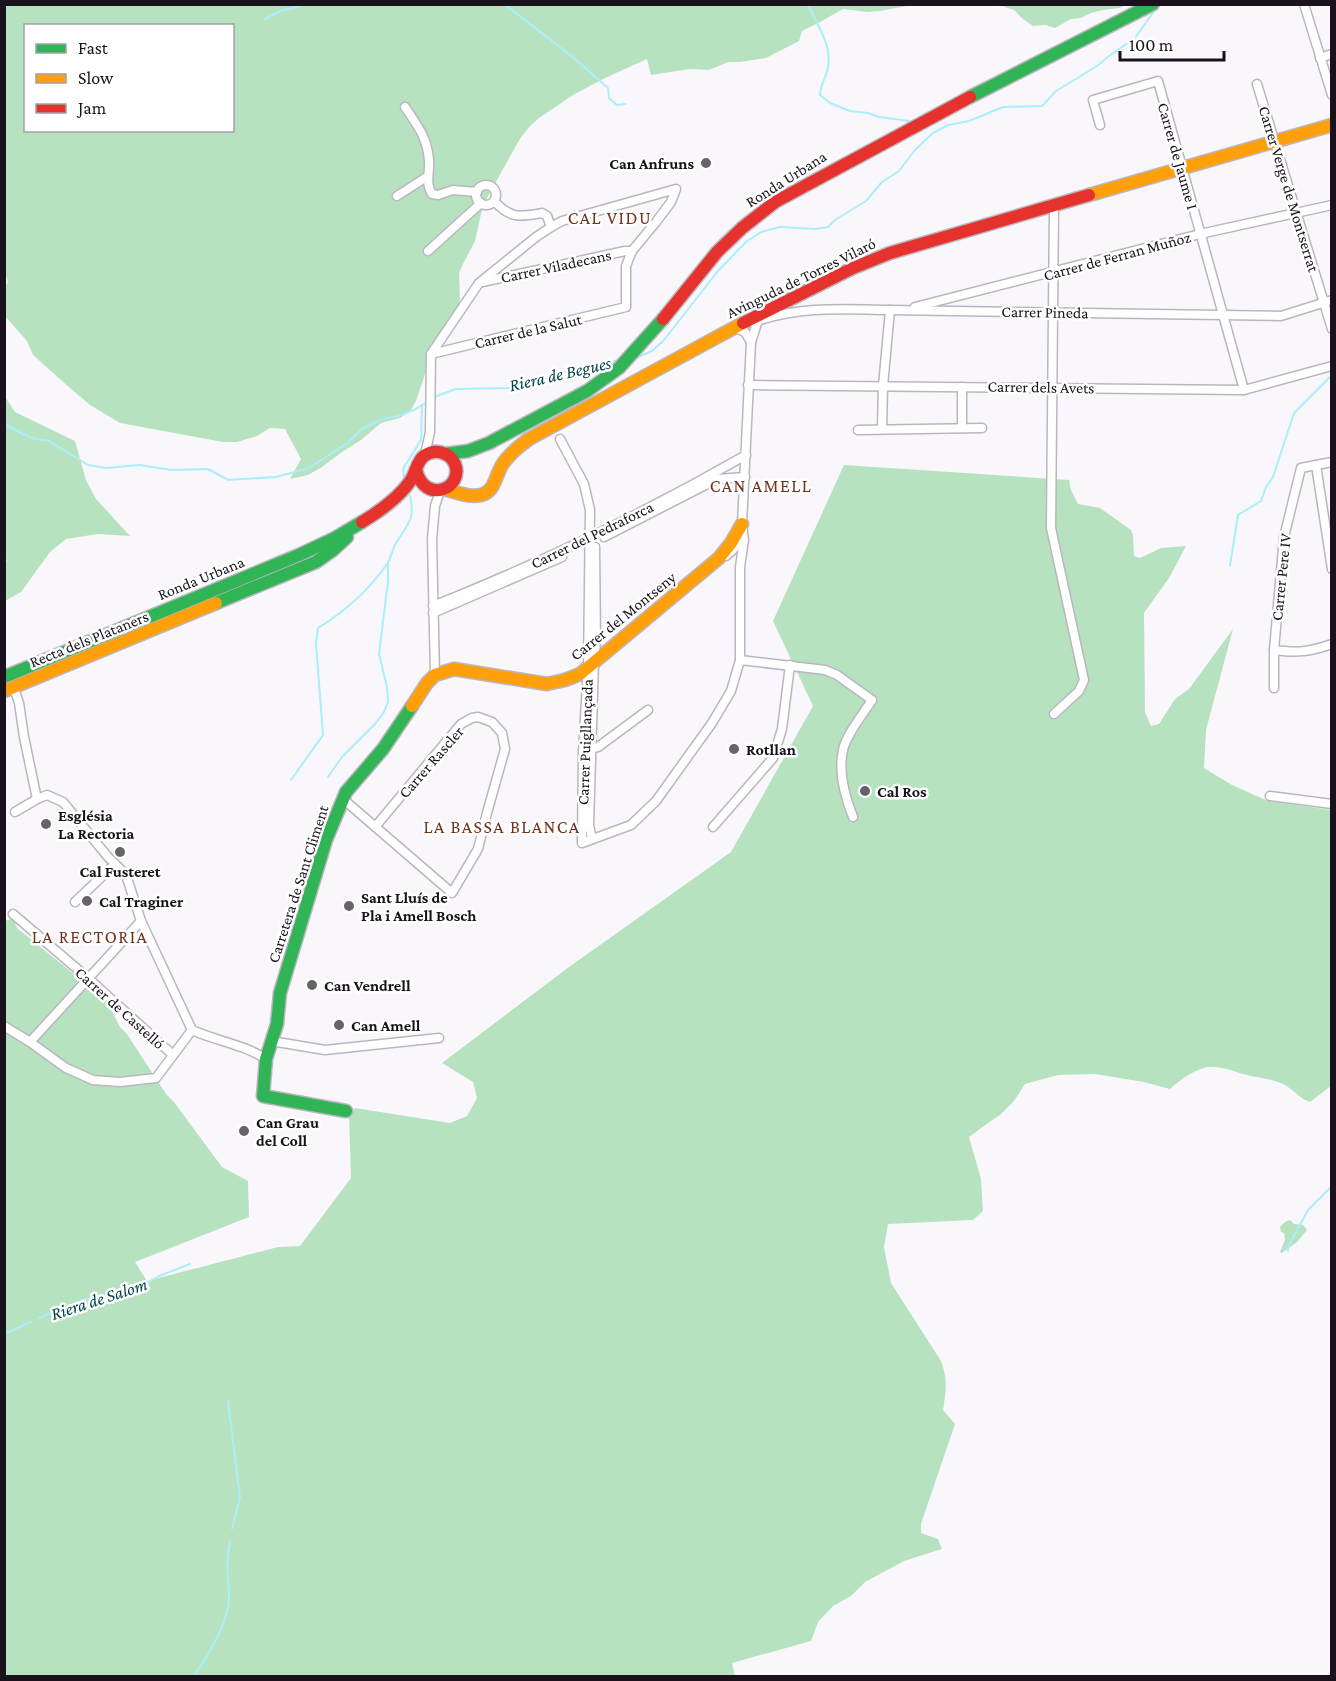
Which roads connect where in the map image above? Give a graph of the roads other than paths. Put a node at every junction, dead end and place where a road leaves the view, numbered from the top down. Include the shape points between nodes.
1 (1153, 4) edge
2 (1304, 4) edge
3 (1332, 54) edge
4 (1320, 58) junction
5 (1257, 84) dead end
6 (1332, 95) edge
7 (405, 107) dead end
8 (1100, 125) dead end
9 (1332, 125) edge
10 (1274, 141) junction
11 (1182, 168) junction
12 (428, 176) junction
13 (477, 192) junction
14 (397, 196) dead end
15 (494, 201) junction
16 (481, 203) junction
17 (1332, 205) edge
18 (1054, 206) junction
19 (1296, 212) junction
20 (551, 226) junction
21 (1200, 234) junction
22 (428, 251) dead end
23 (632, 251) junction
24 (1053, 273) junction
25 (479, 283) junction
26 (1328, 302) edge
27 (890, 310) junction
28 (903, 310) junction
29 (1053, 313) junction
30 (1222, 314) junction
31 (758, 320) junction
32 (736, 328) junction
33 (1332, 329) edge
34 (751, 342) junction
35 (431, 354) junction
36 (1332, 366) edge
37 (748, 385) junction
38 (883, 386) junction
39 (962, 387) junction
40 (1052, 388) junction
41 (1244, 390) junction
42 (962, 428) junction
43 (982, 428) dead end
44 (858, 429) dead end
45 (882, 429) junction
46 (430, 432) junction
47 (560, 439) dead end
48 (485, 445) junction
49 (444, 453) junction
50 (425, 455) junction
51 (746, 455) junction
52 (1332, 462) edge
53 (1316, 465) junction
54 (416, 470) junction
55 (455, 476) junction
56 (745, 477) junction
57 (435, 489) junction
58 (400, 494) junction
59 (466, 494) junction
60 (374, 515) junction
61 (741, 530) joint
62 (592, 539) junction
63 (731, 551) junction
64 (740, 565) junction
65 (1332, 569) edge
66 (433, 610) junction
67 (1332, 644) edge
68 (1274, 650) junction
69 (740, 660) junction
70 (591, 664) junction
71 (790, 665) junction
72 (435, 675) junction
73 (4, 677) edge
74 (1274, 688) dead end
75 (9, 689) edge
76 (648, 710) dead end
77 (1054, 714) dead end
78 (587, 750) junction
79 (1270, 796) dead end
80 (37, 799) junction
81 (343, 799) junction
82 (1332, 804) edge
83 (15, 812) dead end
84 (853, 817) dead end
85 (375, 827) junction
86 (713, 827) dead end
87 (592, 839) junction
88 (115, 864) junction
89 (75, 902) dead end
90 (13, 914) dead end
91 (141, 921) junction
92 (88, 979) junction
93 (4, 1026) edge
94 (192, 1030) junction
95 (439, 1038) dead end
96 (271, 1041) junction
97 (30, 1042) junction
98 (173, 1055) junction
99 (266, 1059) junction
100 (346, 1111) dead end

1 - 48 street, Ronda Urbana via 921,122 775,202 733,236 620,367 570,400
2 - 4 street
3 - 4 street
4 - 6 street
5 - 10 street, Carrer Verge de Montserrat
7 - 12 street via 425,138
8 - 11 street, Carrer de Jaume I via 1093,100 1158,81
9 - 10 street, Avinguda de Torres Vilaró
10 - 11 street, Avinguda de Torres Vilaró
10 - 19 street, Carrer Verge de Montserrat
11 - 18 street, Avinguda de Torres Vilaró
11 - 21 street, Carrer de Jaume I
12 - 13 street via 434,195 453,190
12 - 14 street
13 - 15 street via 486,185 492,187 496,193
13 - 16 street
15 - 16 street
15 - 20 street via 511,215 542,213 548,216
16 - 22 street
17 - 19 street, Carrer de Ferran Muñoz
18 - 24 street
18 - 32 street, Avinguda de Torres Vilaró via 890,253 844,272
19 - 21 street, Carrer de Ferran Muñoz
19 - 26 street, Carrer Verge de Montserrat
20 - 23 street via 676,189 671,202
20 - 25 street
21 - 24 street, Carrer de Ferran Muñoz
21 - 30 street, Carrer de Jaume I
23 - 25 street, Carrer Viladecans
23 - 35 street, Carrer de la Salut via 626,266 626,308
24 - 28 street, Carrer de Ferran Muñoz
24 - 29 street
25 - 35 street
26 - 30 street, Carrer Pineda via 1281,316
26 - 33 street, Carrer Verge de Montserrat
27 - 28 street, Carrer Pineda
27 - 31 street, Carrer Pineda via 818,309
27 - 38 street
28 - 29 street, Carrer Pineda
29 - 30 street, Carrer Pineda
29 - 40 street
30 - 41 street, Carrer de Jaume I
31 - 32 street, Carrer Pineda
31 - 34 street
32 - 34 street via 746,332
32 - 59 street, Avinguda de Torres Vilaró via 534,436 507,457 488,492
34 - 37 street
35 - 46 street
36 - 41 street, Carrer dels Avets
37 - 38 street, Carrer dels Avets
37 - 51 street
38 - 39 street, Carrer dels Avets
38 - 45 street
39 - 40 street, Carrer dels Avets
39 - 42 street
40 - 41 street, Carrer dels Avets
40 - 77 street via 1051,528 1084,680 1079,691
42 - 43 street
42 - 45 street
44 - 45 street
46 - 49 street
46 - 50 street
47 - 62 street, Carrer Puigllançada via 584,484
48 - 49 street, Ronda Urbana
48 - 55 street, Ronda Urbana via 468,458
49 - 50 street, Ronda Urbana
49 - 55 street via 453,460
50 - 54 street, Ronda Urbana
51 - 56 street
51 - 62 street, Carrer del Pedraforca
52 - 53 street
53 - 65 street
53 - 68 street, Carrer Pere IV via 1301,468 1284,537
54 - 57 street via 419,480
54 - 58 street, Ronda Urbana
55 - 57 street, Ronda Urbana via 450,486
55 - 59 street
56 - 61 street
56 - 62 street, Carrer del Pedraforca via 717,478
57 - 58 street, Ronda Urbana via 411,489
57 - 59 street
57 - 66 street
58 - 60 street, Ronda Urbana
60 - 73 street, Ronda Urbana via 321,545
60 - 75 street, Recta dels Plataners via 316,562
61 - 63 street, Carrer del Montseny
62 - 66 street, Carrer del Pedraforca
62 - 70 street, Carrer Puigllançada via 596,643
63 - 64 street
63 - 64 street
63 - 70 street, Carrer del Montseny
64 - 69 street
66 - 72 street
67 - 68 street via 1314,651
68 - 74 street, Carrer Pere IV
69 - 71 street
69 - 87 street via 731,691 712,723 656,801 631,825
70 - 72 street, Carrer del Montseny via 565,681 547,684 454,669
70 - 78 street, Carrer Puigllançada
71 - 84 street via 837,675 872,700 843,750 842,775
71 - 86 street via 782,729 773,758
72 - 81 street, Carretera de Sant Climent
75 - 80 street via 19,703
76 - 78 street via 598,747
78 - 87 street, Carrer Puigllançada
78 - 87 street, Carrer Puigllançada via 582,843
79 - 82 street
80 - 83 street
80 - 88 street via 47,795 63,802
81 - 85 street
81 - 96 street, Carretera de Sant Climent via 321,853 280,993
85 - 85 street, Carrer Rascler via 461,724 478,717 492,722 502,733 505,749 478,849 452,893
88 - 89 street
88 - 91 street via 126,875
90 - 92 street, Carrer de Castelló
91 - 92 street
91 - 94 street
92 - 97 street
92 - 98 street, Carrer de Castelló
93 - 97 street
94 - 98 street
94 - 99 street via 252,1050
95 - 96 street via 325,1050
96 - 99 street, Carretera de Sant Climent
97 - 98 street via 66,1068 93,1080 156,1078
99 - 100 street, Carretera de Sant Climent via 263,1096

